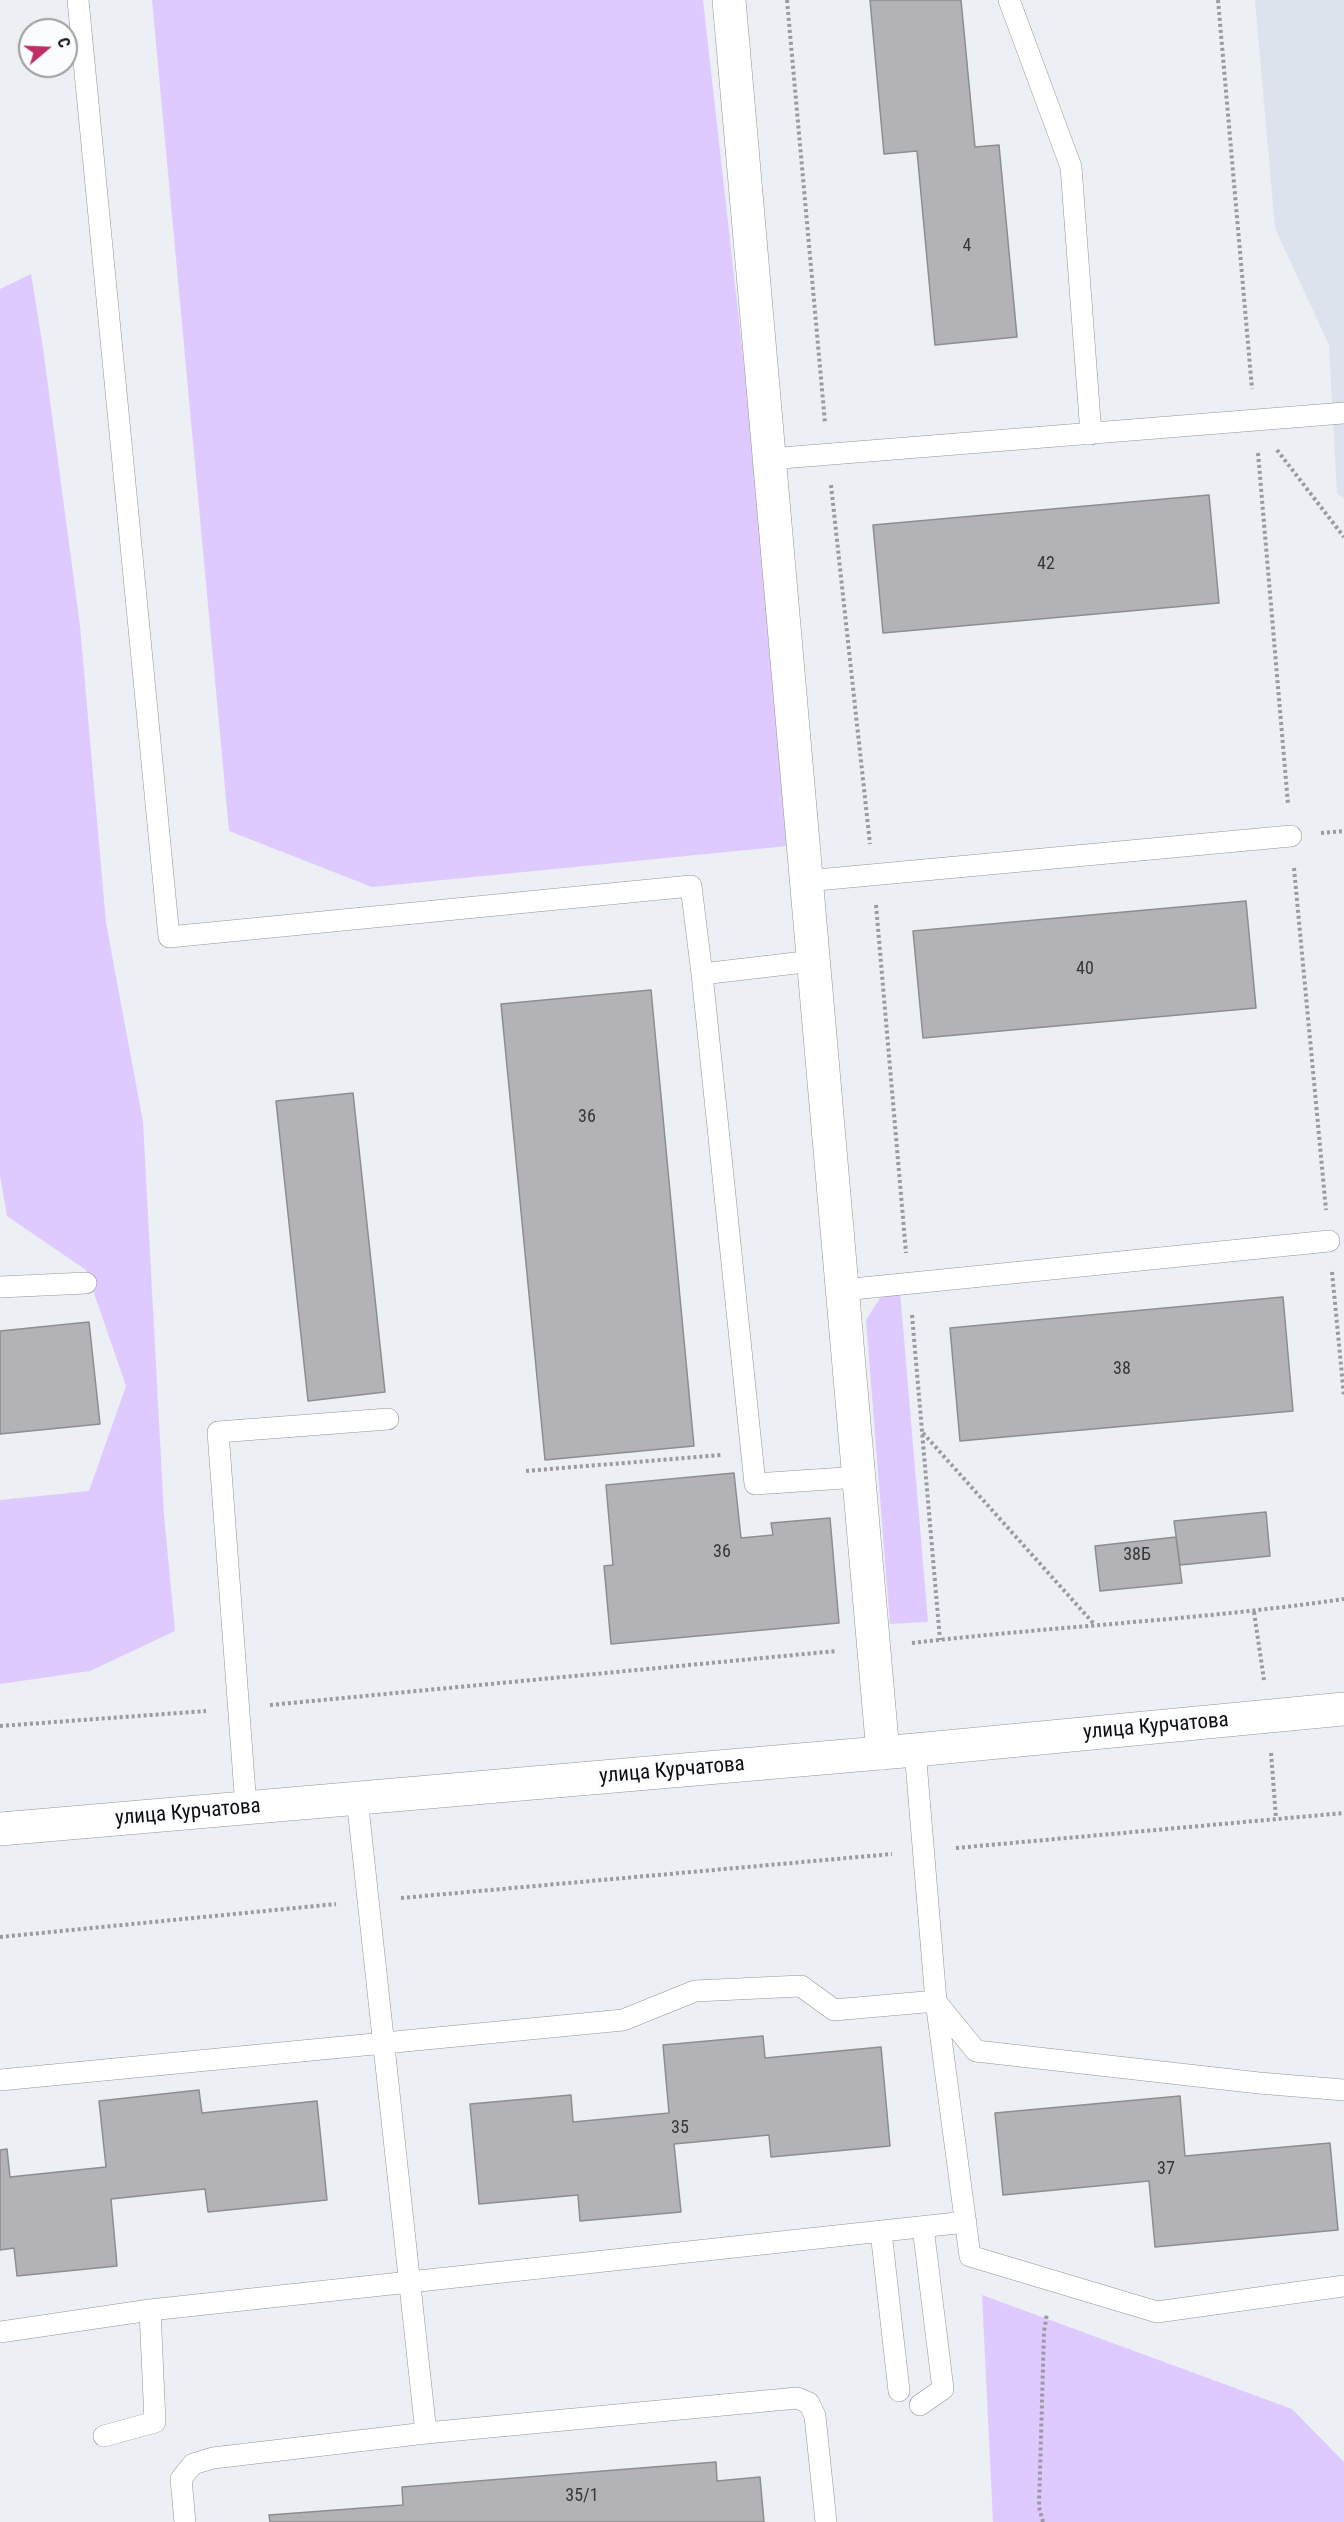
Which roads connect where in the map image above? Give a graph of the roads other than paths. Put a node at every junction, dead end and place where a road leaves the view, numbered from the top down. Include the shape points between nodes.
1 (78, 0) edge
2 (729, 0) edge
3 (1009, 0) edge
4 (1344, 413) edge
5 (1091, 434) junction
6 (769, 459) junction
7 (1291, 836) road end
8 (806, 881) junction
9 (813, 961) junction
10 (702, 974) junction
11 (1329, 1241) road end
12 (86, 1283) dead end
13 (0, 1287) edge
14 (843, 1290) junction
15 (388, 1419) dead end
16 (859, 1477) junction
17 (1344, 1709) edge
18 (899, 1751) junction
19 (357, 1798) junction
20 (246, 1808) junction
21 (0, 1829) edge
22 (936, 2001) junction
23 (383, 2043) junction
24 (0, 2080) edge
25 (1344, 2090) edge
26 (966, 2222) junction
27 (923, 2227) junction
28 (881, 2232) junction
29 (409, 2284) junction
30 (1344, 2286) edge
31 (150, 2310) junction
32 (0, 2332) edge
33 (899, 2391) dead end
34 (921, 2405) dead end
35 (426, 2433) junction
36 (104, 2436) dead end
37 (185, 2522) edge
38 (826, 2522) edge

1 - 10 lane via 169,938 691,886
2 - 6 street
3 - 5 lane via 1071,167
4 - 5 lane
5 - 6 lane
6 - 8 street
7 - 8 lane
8 - 9 street
9 - 10 lane
9 - 14 street
10 - 16 lane via 755,1484
11 - 14 lane
12 - 13 lane
14 - 16 street
15 - 20 lane via 218,1432
16 - 18 street via 874,1647
17 - 18 street, улица Курчатова
18 - 19 street, улица Курчатова
18 - 22 lane via 923,1851
19 - 20 street, улица Курчатова
19 - 23 lane
20 - 21 street, улица Курчатова
22 - 23 lane via 834,2010 801,1986 695,1991 623,2020
22 - 25 lane via 976,2051
22 - 26 lane
23 - 24 lane
23 - 29 lane
26 - 27 lane
26 - 30 lane via 970,2256 1157,2312
27 - 28 lane
27 - 34 lane via 943,2389
28 - 29 lane
28 - 33 lane
29 - 31 lane
29 - 35 lane
31 - 32 lane
31 - 36 lane via 155,2422
35 - 37 lane via 213,2458 193,2464 181,2479
35 - 38 lane via 797,2398 809,2403 815,2416

